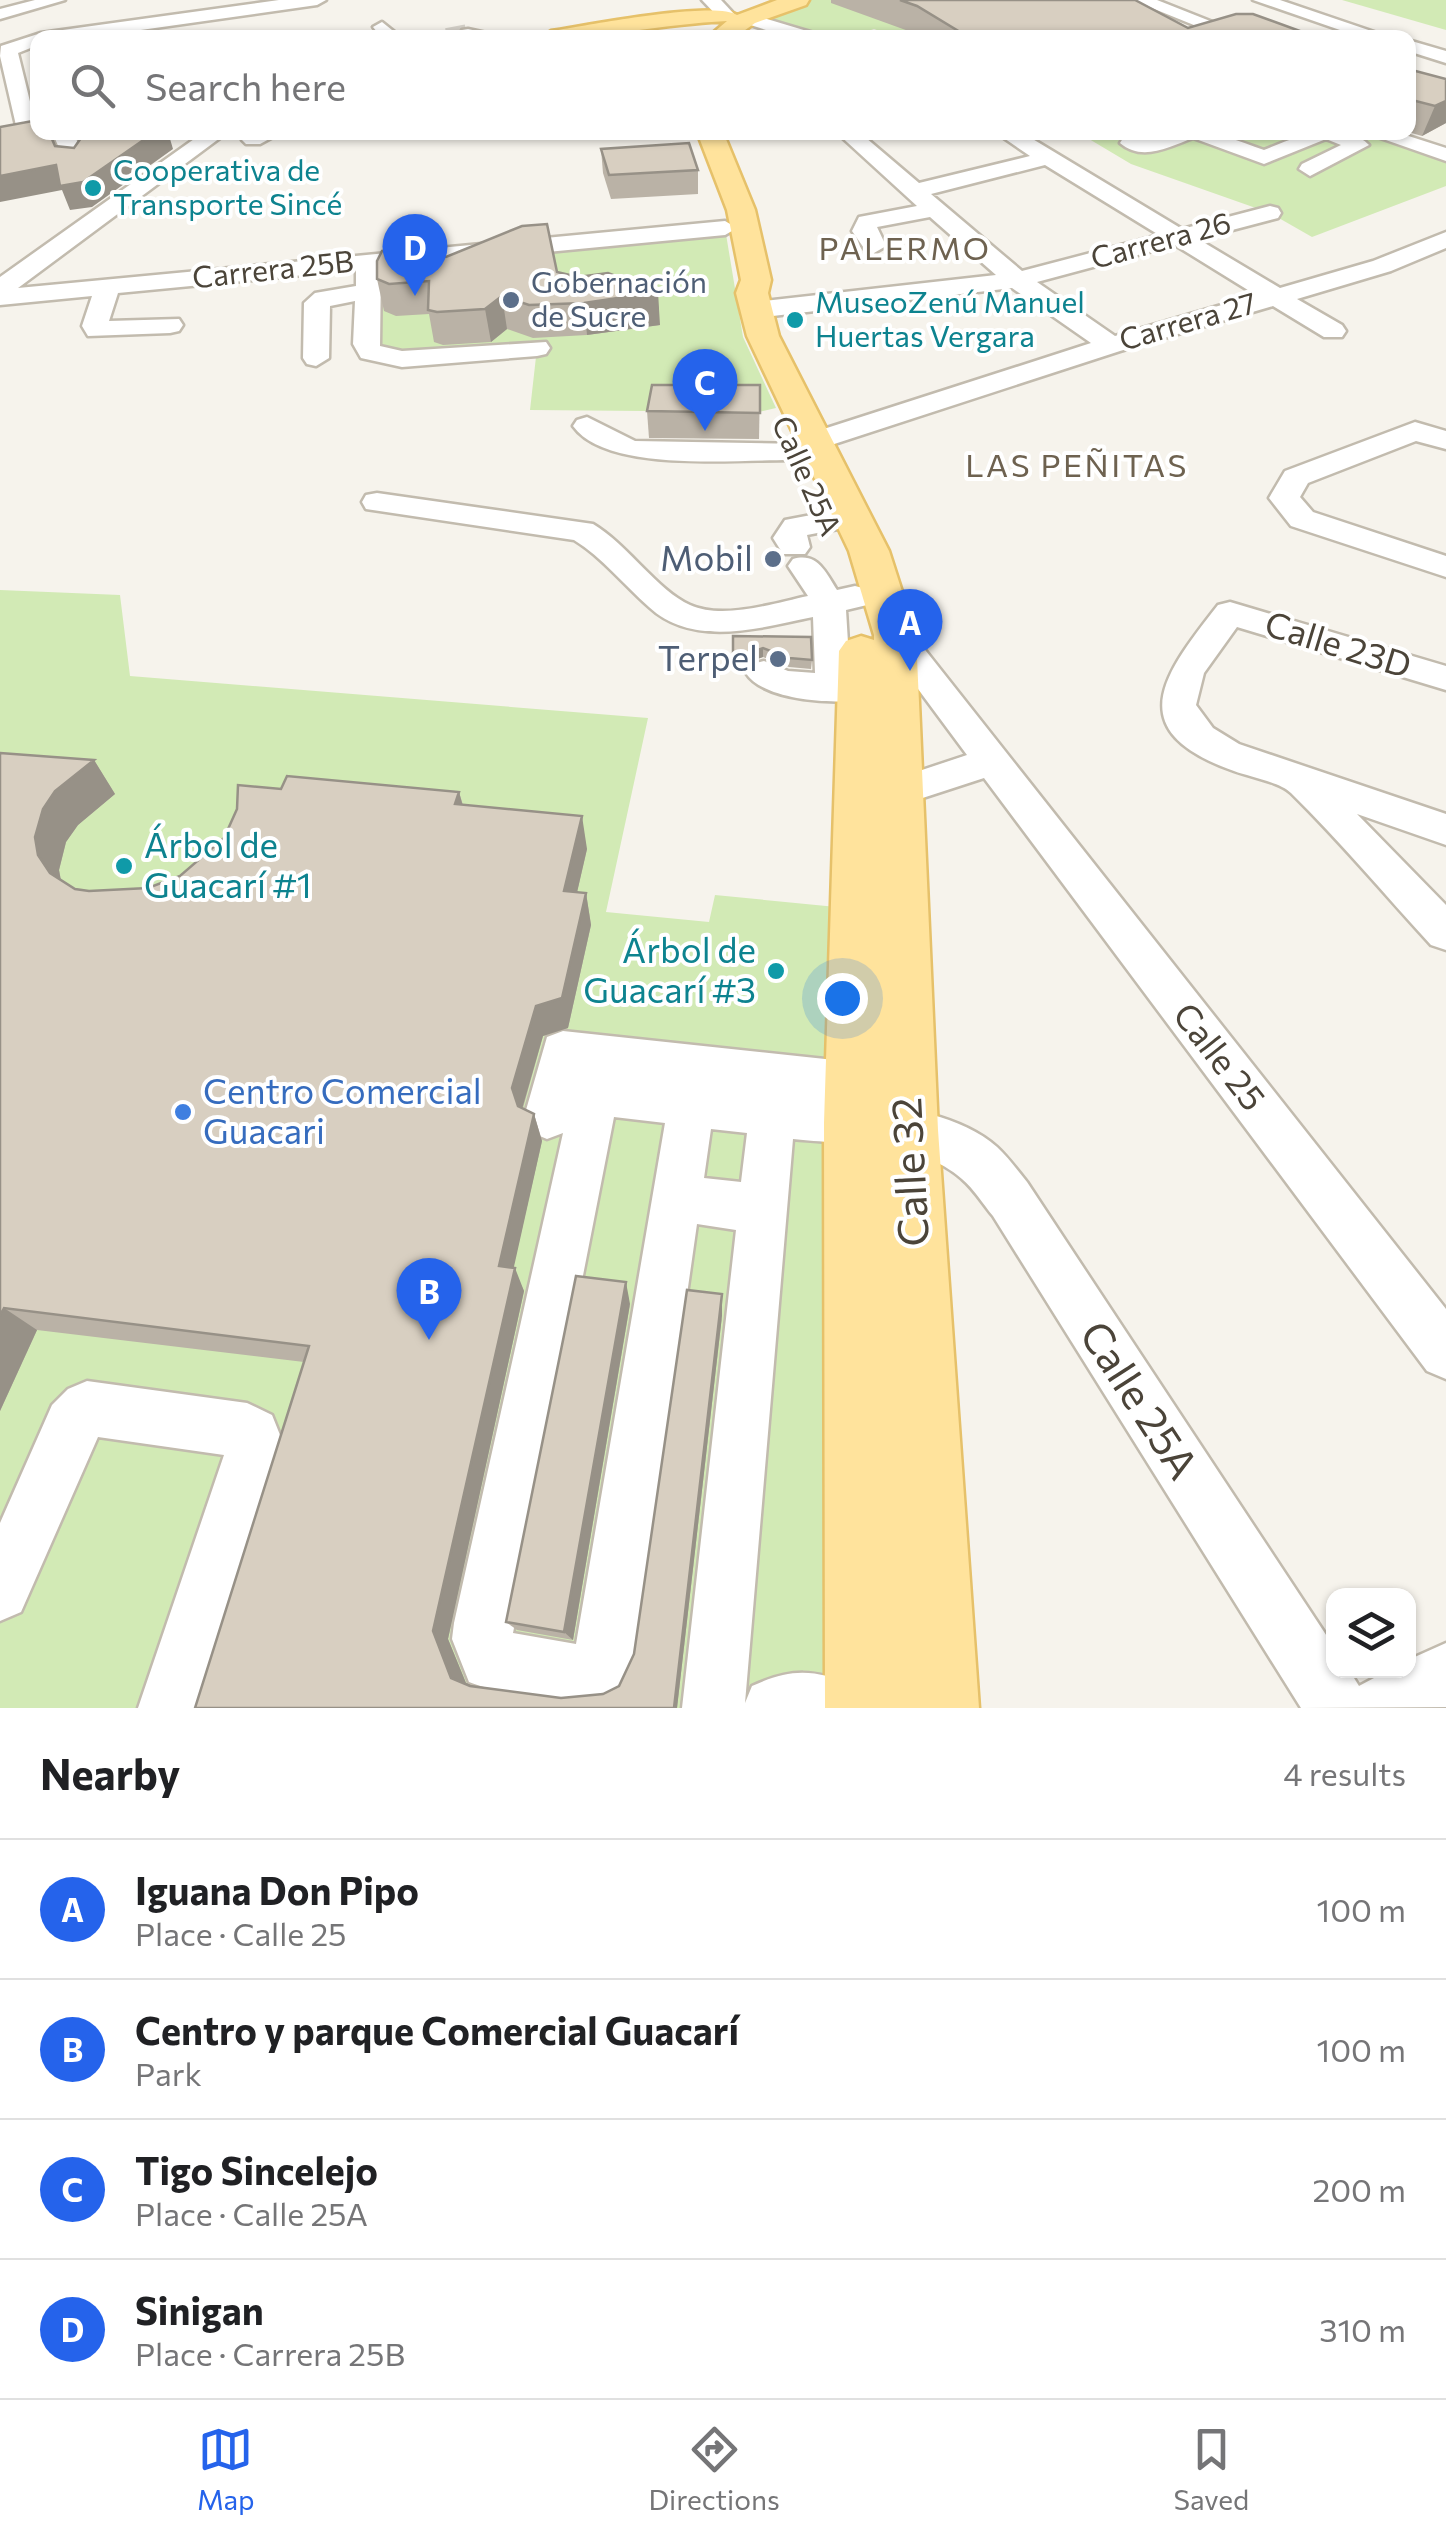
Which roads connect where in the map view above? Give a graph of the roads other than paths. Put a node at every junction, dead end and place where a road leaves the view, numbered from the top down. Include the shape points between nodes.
1 (56, 0) edge
2 (314, 0) edge
3 (767, 0) edge
4 (798, 0) edge
5 (1140, 0) edge
6 (1262, 0) edge
7 (143, 4) dead end
8 (0, 14) edge
9 (197, 18) junction
10 (722, 22) edge
11 (0, 23) edge
12 (32, 30) edge
13 (103, 30) edge
14 (598, 30) edge
15 (663, 30) edge
16 (766, 30) edge
17 (1222, 30) edge
18 (1357, 30) edge
19 (30, 42) edge
20 (1416, 48) edge
21 (1446, 57) edge
22 (26, 128) edge
23 (0, 138) edge
24 (66, 140) edge
25 (207, 140) edge
26 (696, 140) edge
27 (713, 140) edge
28 (855, 140) edge
29 (1019, 140) edge
30 (1132, 140) edge
31 (1170, 140) edge
32 (1214, 140) edge
33 (1244, 140) edge
34 (1307, 140) edge
35 (1346, 140) edge
36 (1401, 140) edge
37 (1230, 146) junction
38 (1442, 152) edge
39 (1049, 158) junction
40 (76, 162) edge
41 (1310, 169) dead end
42 (916, 191) junction
43 (936, 209) junction
44 (1270, 213) dead end
45 (725, 228) junction
46 (1175, 237) junction
47 (1446, 239) edge
48 (874, 246) dead end
49 (369, 260) junction
50 (1016, 280) junction
51 (108, 286) junction
52 (368, 292) junction
53 (0, 293) edge
54 (1275, 296) junction
55 (754, 302) junction
56 (170, 325) dead end
57 (1334, 331) dead end
58 (1111, 345) junction
59 (537, 348) dead end
60 (316, 358) dead end
61 (587, 426) dead end
62 (1446, 440) edge
63 (806, 446) junction
64 (377, 502) dead end
65 (827, 522) junction
66 (1446, 567) edge
67 (854, 616) junction
68 (1446, 678) edge
69 (847, 688) junction
70 (992, 761) junction
71 (1301, 781) junction
72 (879, 792) junction
73 (1446, 830) edge
74 (1446, 934) edge
75 (692, 1106) junction
76 (871, 1112) junction
77 (772, 1115) junction
78 (547, 1117) dead end
79 (678, 1198) junction
80 (762, 1209) junction
81 (1446, 1352) edge
82 (0, 1591) edge
83 (1446, 1674) edge
84 (169, 1708) edge
85 (714, 1708) edge
86 (774, 1708) edge
87 (833, 1708) edge
88 (864, 1708) edge
89 (940, 1708) edge
90 (1337, 1708) edge
91 (1381, 1708) edge

1 - 8 street
2 - 9 street
3 - 10 main road
4 - 10 main road
5 - 17 street
6 - 18 street
7 - 9 street
9 - 13 street
10 - 14 main road via 691,14
10 - 15 main road
10 - 16 street
11 - 12 street
19 - 22 street via 8,50
20 - 21 street
22 - 23 main road
24 - 40 street
25 - 53 street
26 - 45 main road, Calle 25A
27 - 55 main road, Calle 25A via 741,210 756,280
28 - 42 street
29 - 39 street
30 - 31 street via 1151,147
32 - 37 street
33 - 37 street
34 - 37 street via 1264,158
35 - 41 street via 1358,145
36 - 38 street
39 - 42 street
39 - 46 street
42 - 43 street
43 - 48 street via 867,222 864,231
43 - 50 street
44 - 46 street, Carrera 26
45 - 49 street, Carrera 25B
45 - 55 main road via 736,230
45 - 63 main road, Calle 25A via 743,337
46 - 50 street, Carrera 26
46 - 54 street
47 - 54 street, Carrera 27 via 1382,266
49 - 51 street, Carrera 25B
49 - 52 street
50 - 55 street, Carrera 26
50 - 58 street
51 - 53 street, Carrera 25B
51 - 56 street via 97,330
52 - 59 street via 370,352 402,358
52 - 60 street via 317,303
54 - 57 street
54 - 58 street, Carrera 27
55 - 63 main road, Calle 25A
58 - 63 street, Carrera 27
61 - 63 street, Carrera 27 via 634,450
62 - 66 street via 1415,431 1296,477 1284,498 1302,519
63 - 65 main road, Calle 25A
63 - 67 main road, Calle 25A via 869,550
64 - 67 street via 582,530 609,545 676,613 692,619
65 - 67 main road, Calle 25A
65 - 67 street, Calle 25 via 796,528 789,538
67 - 69 main road, Calle 25A
67 - 69 street via 771,636 764,659 780,683
67 - 70 street, Calle 25
67 - 72 main road, Calle 32
68 - 71 street, Calle 23D via 1230,613 1181,678 1176,700 1184,726 1226,754
69 - 72 main road, Calle 25A
70 - 72 street
70 - 81 street, Calle 25
71 - 73 street
71 - 74 street
72 - 76 main road, Calle 32
72 - 76 main road, Calle 32
75 - 77 street
75 - 79 street
75 - 79 street via 595,1094 484,1623 486,1653 498,1663 584,1676 604,1660
76 - 77 street
76 - 78 street via 563,1051
76 - 88 main road, Calle 32
76 - 89 main road, Calle 32
76 - 90 street, Calle 25A via 958,1148 1010,1199
77 - 80 street
79 - 80 street
80 - 85 street
82 - 84 street via 72,1425 86,1408 247,1431 252,1452
83 - 91 street
86 - 87 street via 787,1702

